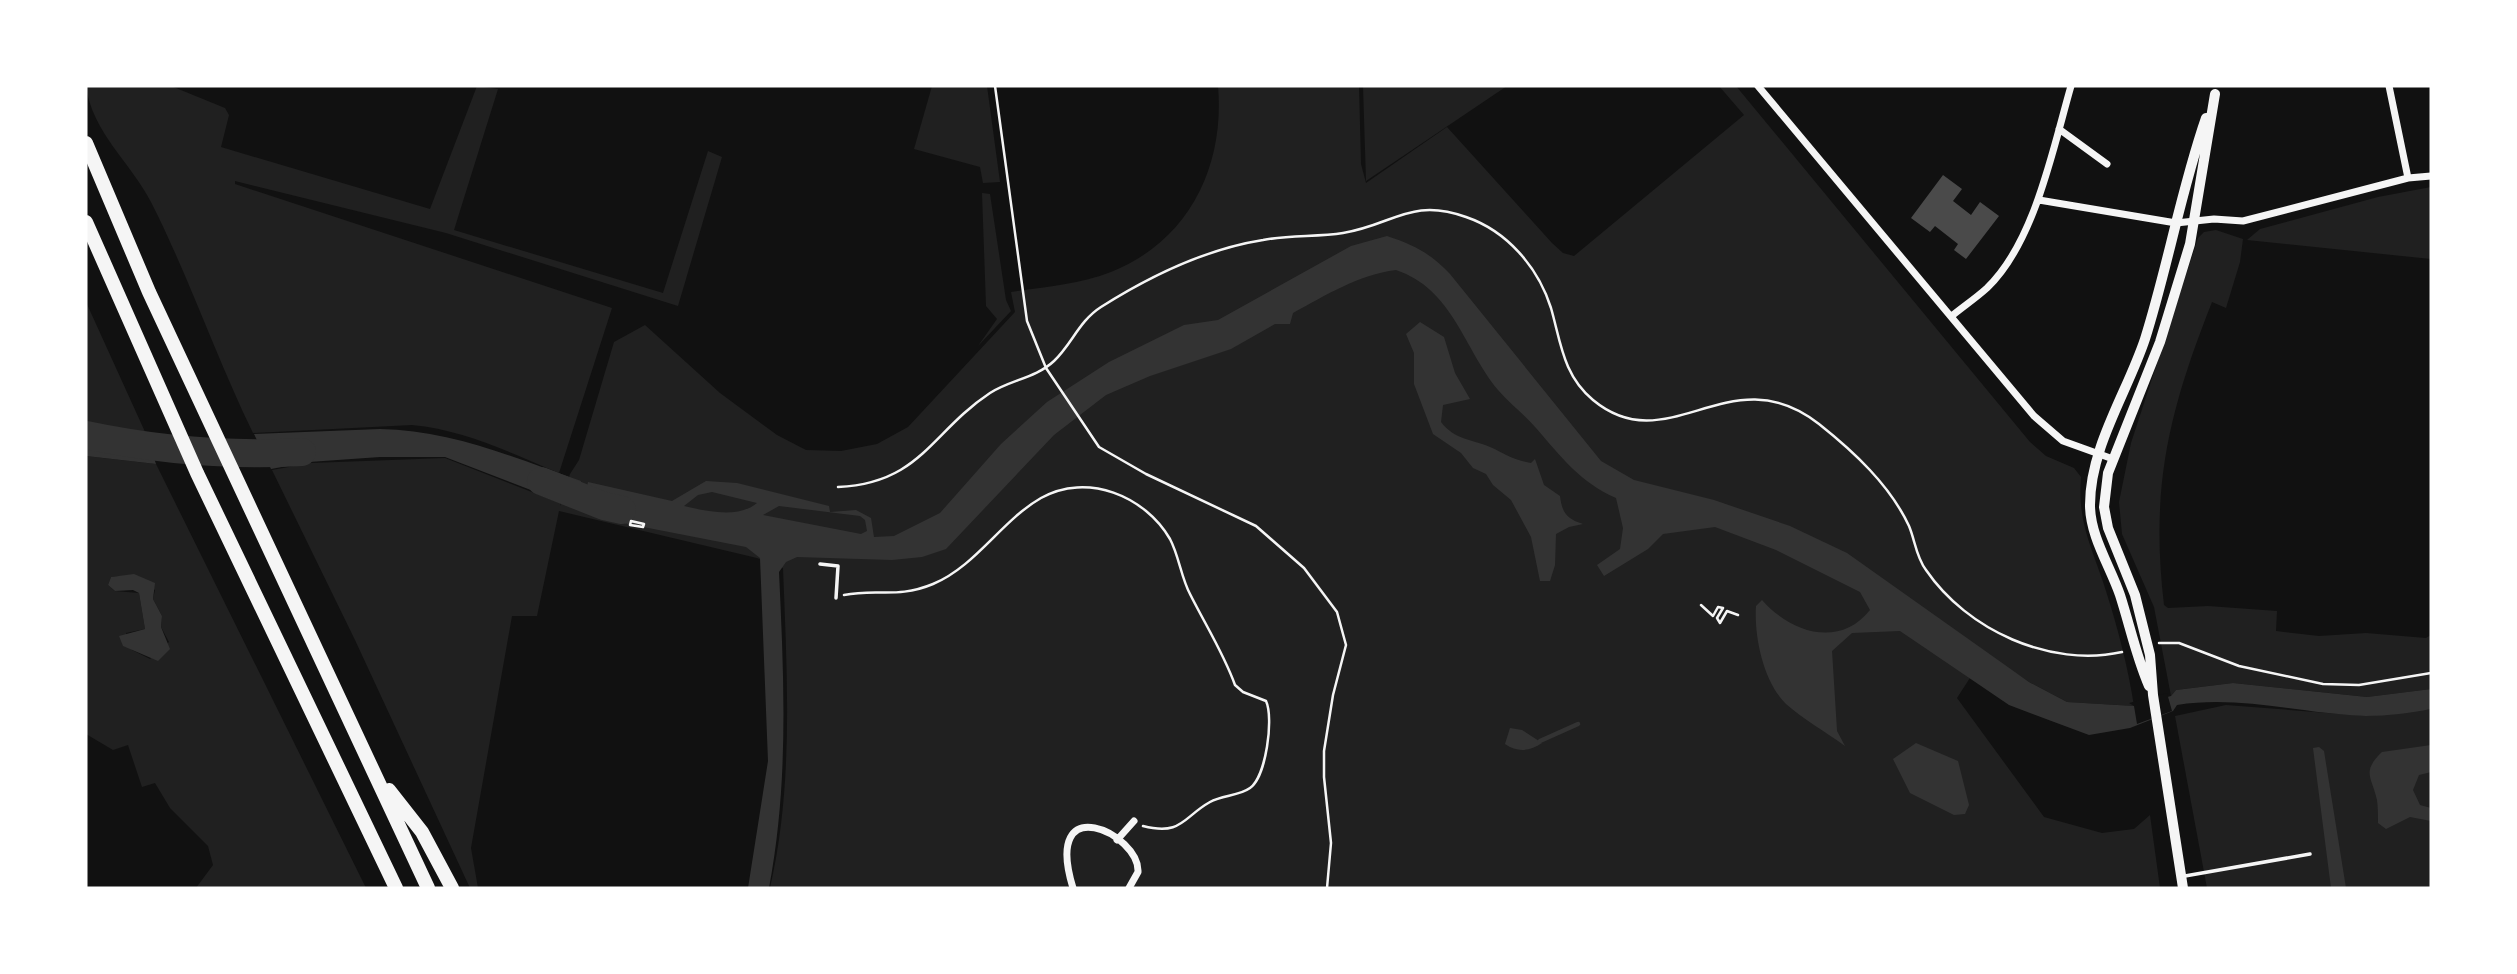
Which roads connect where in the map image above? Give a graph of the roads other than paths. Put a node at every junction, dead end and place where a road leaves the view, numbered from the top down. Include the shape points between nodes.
1 (1758, 86) edge
2 (2071, 86) edge
3 (2389, 86) edge
4 (2216, 90) edge
5 (2059, 129) junction
6 (86, 143) edge
7 (2107, 164) dead end
8 (2431, 176) edge
9 (2408, 178) junction
10 (2039, 200) junction
11 (2196, 221) junction
12 (86, 222) edge
13 (2176, 223) junction
14 (1953, 315) junction
15 (2099, 455) junction
16 (2113, 459) junction
17 (820, 564) dead end
18 (836, 598) road end
19 (2153, 695) junction
20 (372, 769) junction
21 (1134, 821) road end
22 (1117, 840) junction
23 (2310, 853) dead end
24 (2182, 883) edge
25 (395, 886) edge
26 (429, 888) edge
27 (452, 888) edge
28 (1073, 888) edge
29 (1129, 888) edge

1 - 14 street
2 - 5 street
3 - 9 street
4 - 11 main road
4 - 13 main road
5 - 7 street
5 - 10 street
6 - 20 highway via 149,292
8 - 9 street
9 - 11 street via 2243,221
10 - 13 street
10 - 14 street via 2018,244 1989,287
11 - 13 street
11 - 16 main road via 2165,327
12 - 25 highway via 197,472
13 - 15 main road via 2145,338
14 - 15 street via 2035,416 2063,441
15 - 16 street
15 - 19 main road via 2091,489 2091,518
16 - 19 main road via 2105,517 2135,595 2148,646
17 - 18 lane via 838,566
19 - 24 main road
20 - 26 highway
20 - 27 highway via 422,832
21 - 22 street
22 - 28 street via 1097,826 1084,827 1073,835 1066,859
22 - 29 street via 1138,866
23 - 24 lane

